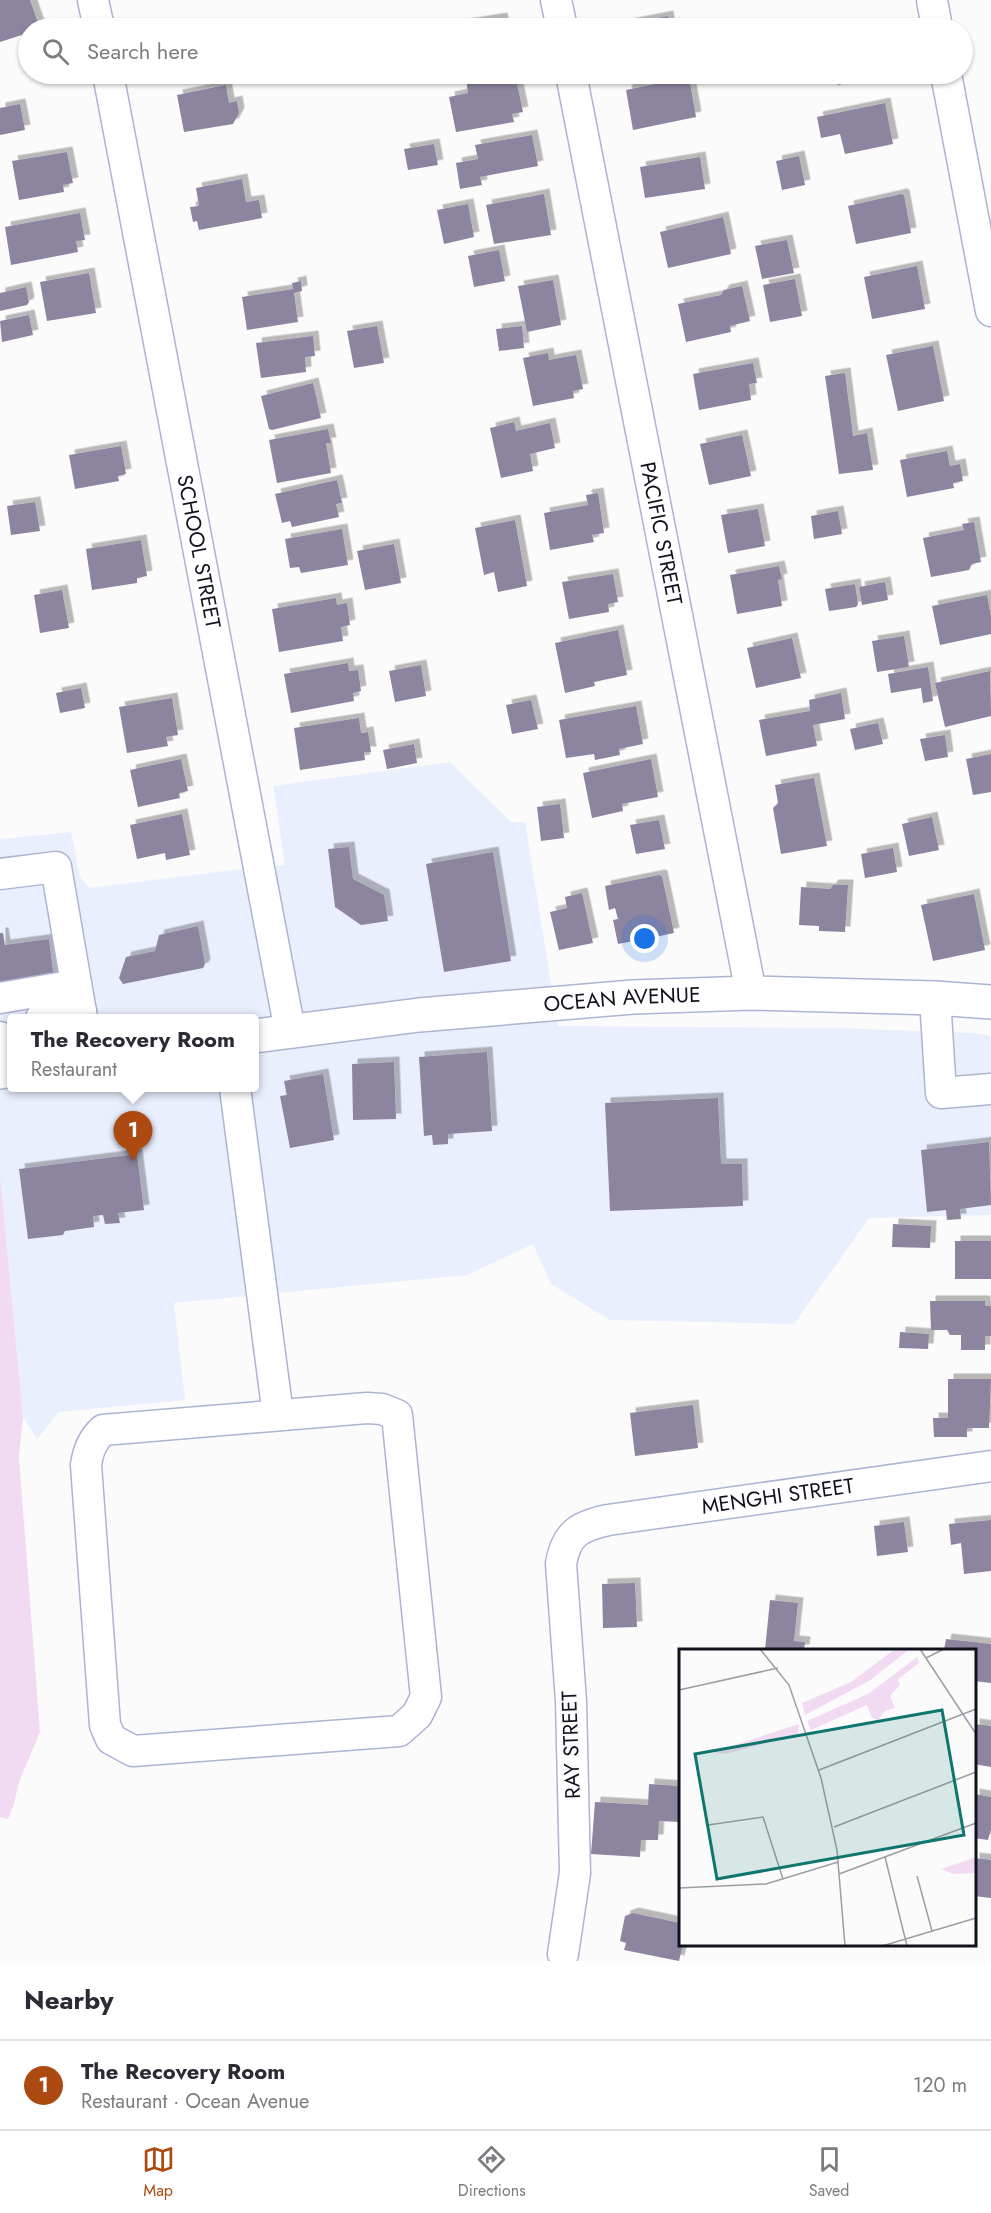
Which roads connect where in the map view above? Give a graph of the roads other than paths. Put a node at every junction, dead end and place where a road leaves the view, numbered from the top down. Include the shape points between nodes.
1 (93, 0) edge
2 (556, 0) edge
3 (932, 0) edge
4 (97, 18) edge
5 (560, 18) edge
6 (935, 18) edge
7 (110, 84) edge
8 (573, 84) edge
9 (948, 84) edge
10 (991, 311) edge
11 (0, 874) edge
12 (751, 993) junction
13 (0, 998) edge
14 (935, 998) junction
15 (991, 1002) edge
16 (79, 1005) edge
17 (53, 1014) edge
18 (291, 1031) junction
19 (259, 1035) edge
20 (0, 1037) edge
21 (6, 1071) edge
22 (991, 1089) edge
23 (236, 1092) edge
24 (278, 1415) junction
25 (991, 1466) edge
26 (571, 1538) joint
27 (563, 1954) dead end

1 - 4 street
2 - 5 street
3 - 6 street
7 - 18 street, SCHOOL STREET
8 - 12 street, PACIFIC STREET
9 - 10 street
11 - 16 street via 56,867
12 - 14 main road, OCEAN AVENUE
12 - 18 main road, OCEAN AVENUE via 633,997 408,1016
13 - 16 street
14 - 15 main road, OCEAN AVENUE
14 - 22 street via 941,1093
16 - 17 street
18 - 19 main road, OCEAN AVENUE
20 - 21 street
23 - 24 street
24 - 24 street via 103,1430 88,1452 105,1725 111,1739 133,1751 399,1731 417,1715 426,1697 398,1415 367,1408
25 - 26 street, MENGHI STREET via 609,1520 580,1528
26 - 27 street, RAY STREET via 561,1564 571,1701 575,1873

